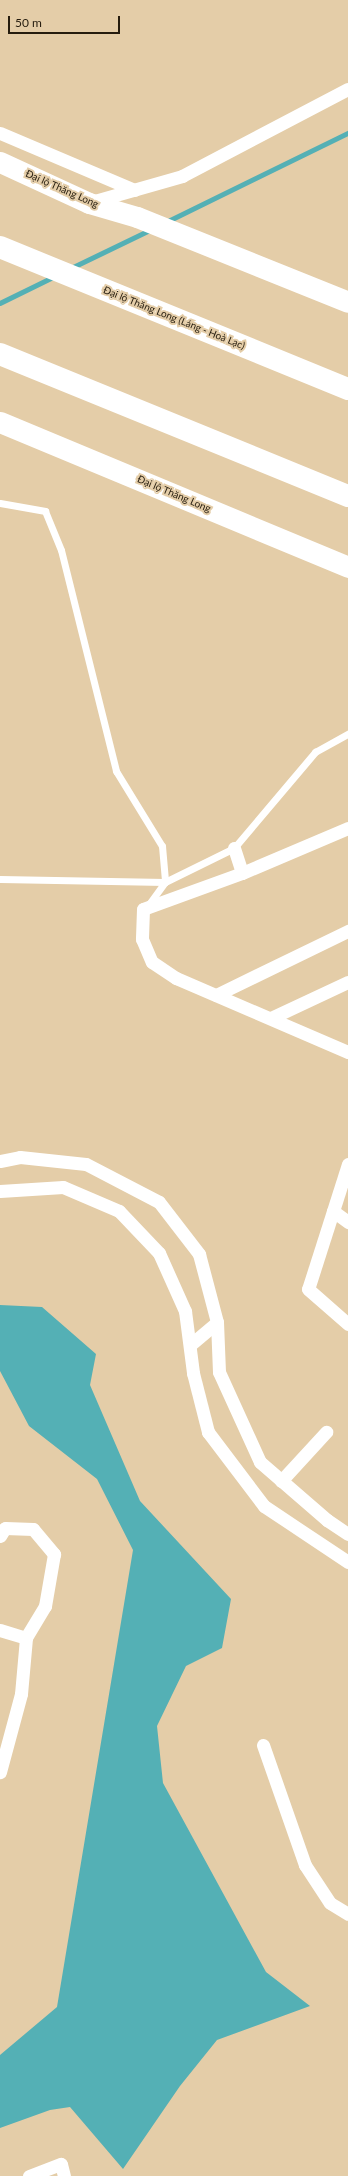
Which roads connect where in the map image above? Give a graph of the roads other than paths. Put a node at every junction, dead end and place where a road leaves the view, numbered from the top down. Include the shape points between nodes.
1 (348, 89) edge
2 (0, 133) edge
3 (0, 162) edge
4 (134, 190) junction
5 (89, 203) junction
6 (0, 247) edge
7 (348, 302) edge
8 (0, 354) edge
9 (348, 389) edge
10 (0, 422) edge
11 (348, 496) edge
12 (0, 503) edge
13 (348, 567) edge
14 (348, 734) edge
15 (348, 828) edge
16 (234, 848) junction
17 (242, 873) junction
18 (0, 879) edge
19 (165, 882) junction
20 (143, 910) junction
21 (348, 931) edge
22 (348, 982) edge
23 (216, 995) junction
24 (271, 1018) junction
25 (348, 1052) edge
26 (0, 1160) edge
27 (348, 1164) edge
28 (0, 1191) edge
29 (333, 1211) junction
30 (348, 1222) edge
31 (217, 1322) junction
32 (348, 1324) edge
33 (190, 1345) junction
34 (326, 1432) dead end
35 (281, 1481) junction
36 (348, 1534) edge
37 (0, 1536) edge
38 (348, 1562) edge
39 (0, 1630) edge
40 (26, 1638) junction
41 (263, 1745) dead end
42 (3, 1746) edge
43 (0, 1772) edge
44 (348, 1914) edge
45 (29, 2176) edge
46 (64, 2176) edge

1 - 4 street via 182,176
2 - 4 street
3 - 5 main road, Đại lộ Thăng Long via 34,175
4 - 5 street
5 - 7 main road, Đại lộ Thăng Long via 137,217
6 - 9 highway, Đại lộ Thăng Long (Láng - Hoà Lạc)
8 - 11 highway
10 - 13 main road, Đại lộ Thăng Long
12 - 19 lane via 45,511 61,550 116,771 162,846
14 - 16 lane via 315,752
15 - 17 street
16 - 17 street
16 - 19 lane
17 - 20 street
18 - 19 lane
19 - 20 lane
20 - 23 street via 142,939 152,962 176,978
21 - 23 street
22 - 24 street
23 - 24 street
24 - 25 street
26 - 31 street via 20,1157 86,1164 159,1202 200,1254
27 - 29 street
28 - 33 street via 63,1187 119,1211 159,1253 185,1310
29 - 30 street
29 - 32 street via 308,1289
31 - 33 street
31 - 35 street via 219,1372 260,1462
33 - 38 street via 193,1373 208,1432 264,1506
34 - 35 street
35 - 36 street via 327,1520
37 - 40 street via 5,1528 33,1529 54,1554 45,1606
39 - 40 street
40 - 42 street via 21,1694
41 - 44 street via 305,1865 330,1903
42 - 43 street
45 - 46 street via 61,2164

